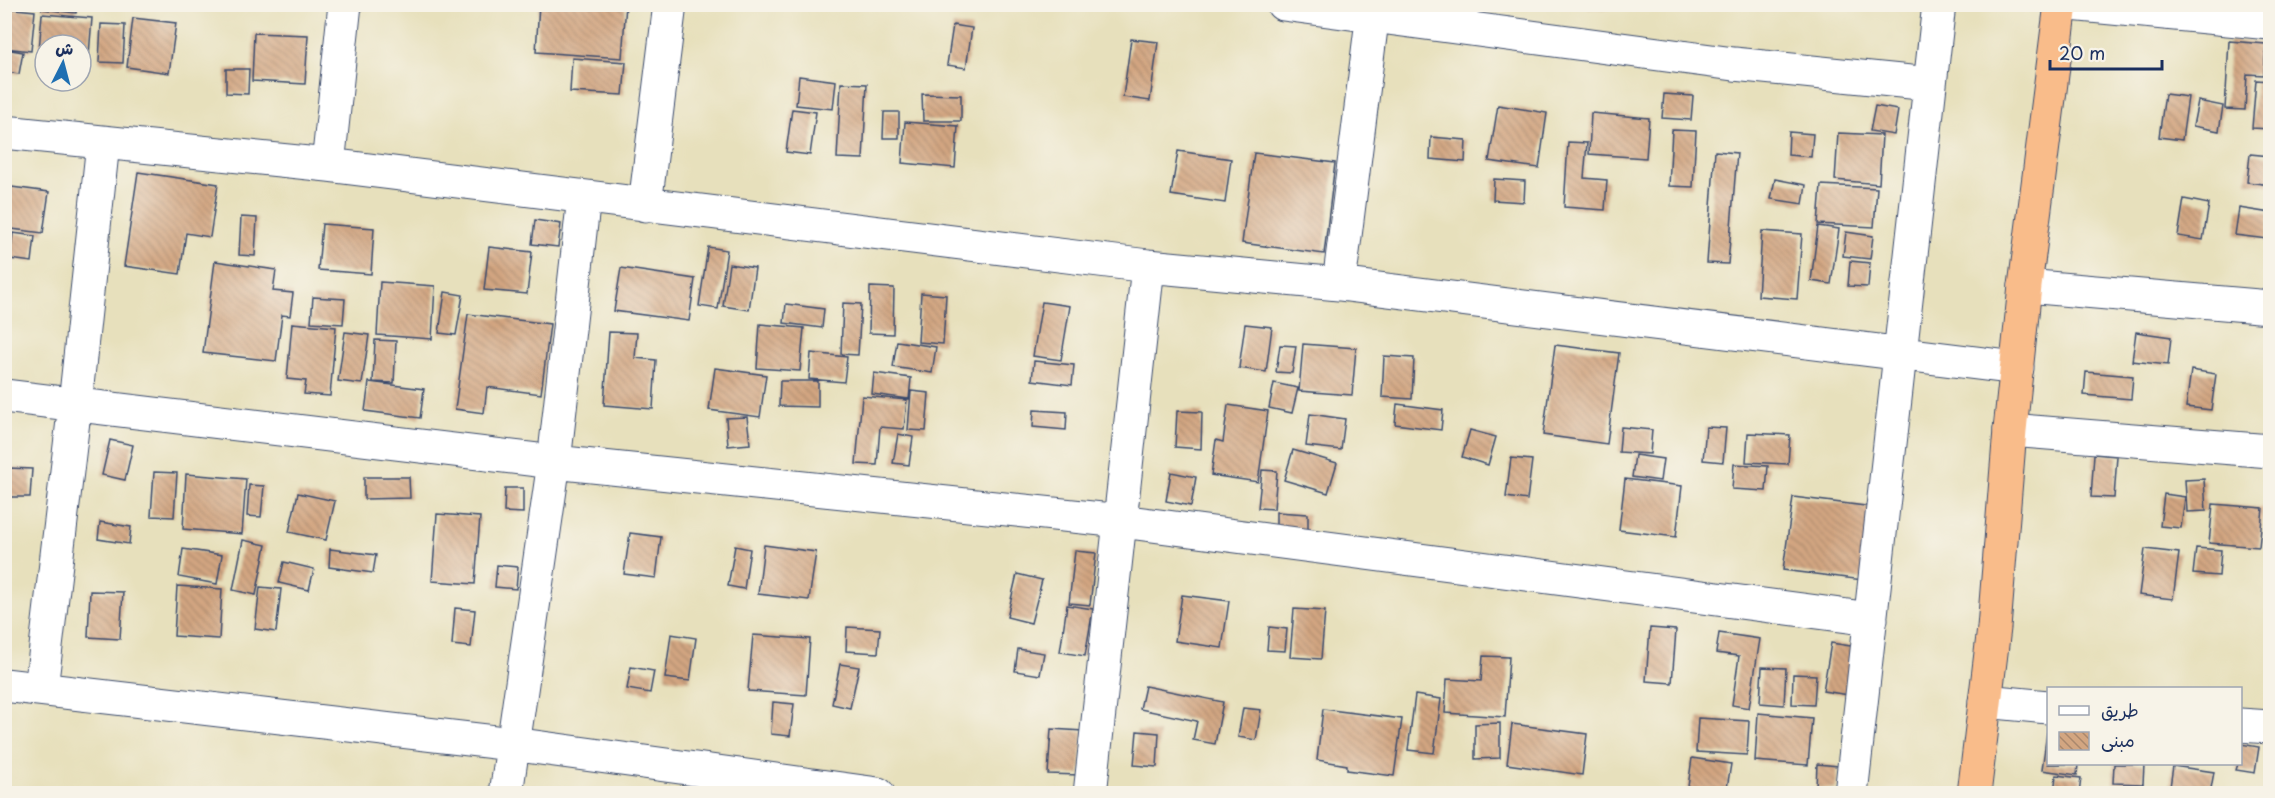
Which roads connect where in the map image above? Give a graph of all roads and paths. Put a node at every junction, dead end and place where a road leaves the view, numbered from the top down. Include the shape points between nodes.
1 (345, 4) edge
2 (670, 4) edge
3 (1283, 4) edge
4 (1939, 4) edge
5 (2061, 4) edge
6 (2070, 4) edge
7 (1373, 10) edge
8 (2271, 23) edge
9 (1930, 84) junction
10 (4, 132) edge
11 (103, 143) junction
12 (328, 165) junction
13 (584, 197) junction
14 (645, 205) junction
15 (1148, 266) junction
16 (1339, 284) junction
17 (2025, 286) junction
18 (2271, 307) edge
19 (1902, 353) junction
20 (2017, 368) junction
21 (4, 396) edge
22 (75, 404) junction
23 (2010, 430) junction
24 (2271, 451) edge
25 (554, 462) junction
26 (1121, 521) junction
27 (1871, 619) junction
28 (4, 685) edge
29 (40, 689) junction
30 (1985, 701) junction
31 (2047, 707) edge
32 (2242, 724) edge
33 (2271, 727) edge
34 (512, 744) junction
35 (506, 794) edge
36 (878, 794) edge
37 (1090, 794) edge
38 (1851, 794) edge
39 (1974, 794) edge

1 - 12 street
2 - 14 street
3 - 7 street
4 - 9 street
5 - 17 highway
6 - 8 street
7 - 9 street via 1734,64
7 - 16 street
9 - 19 street
10 - 11 street
11 - 12 street
11 - 22 street
12 - 13 street
13 - 14 street
13 - 25 street
14 - 15 street
15 - 16 street
15 - 26 street
16 - 19 street
17 - 18 street
17 - 20 highway
19 - 20 street
19 - 27 street
20 - 23 highway
21 - 22 street
22 - 25 street
22 - 29 street
23 - 24 street
23 - 30 highway
25 - 26 street
25 - 34 street
26 - 27 street
26 - 37 street
27 - 38 street
28 - 29 street
29 - 34 street
30 - 31 street
30 - 39 highway
32 - 33 street
34 - 35 street
34 - 36 street

